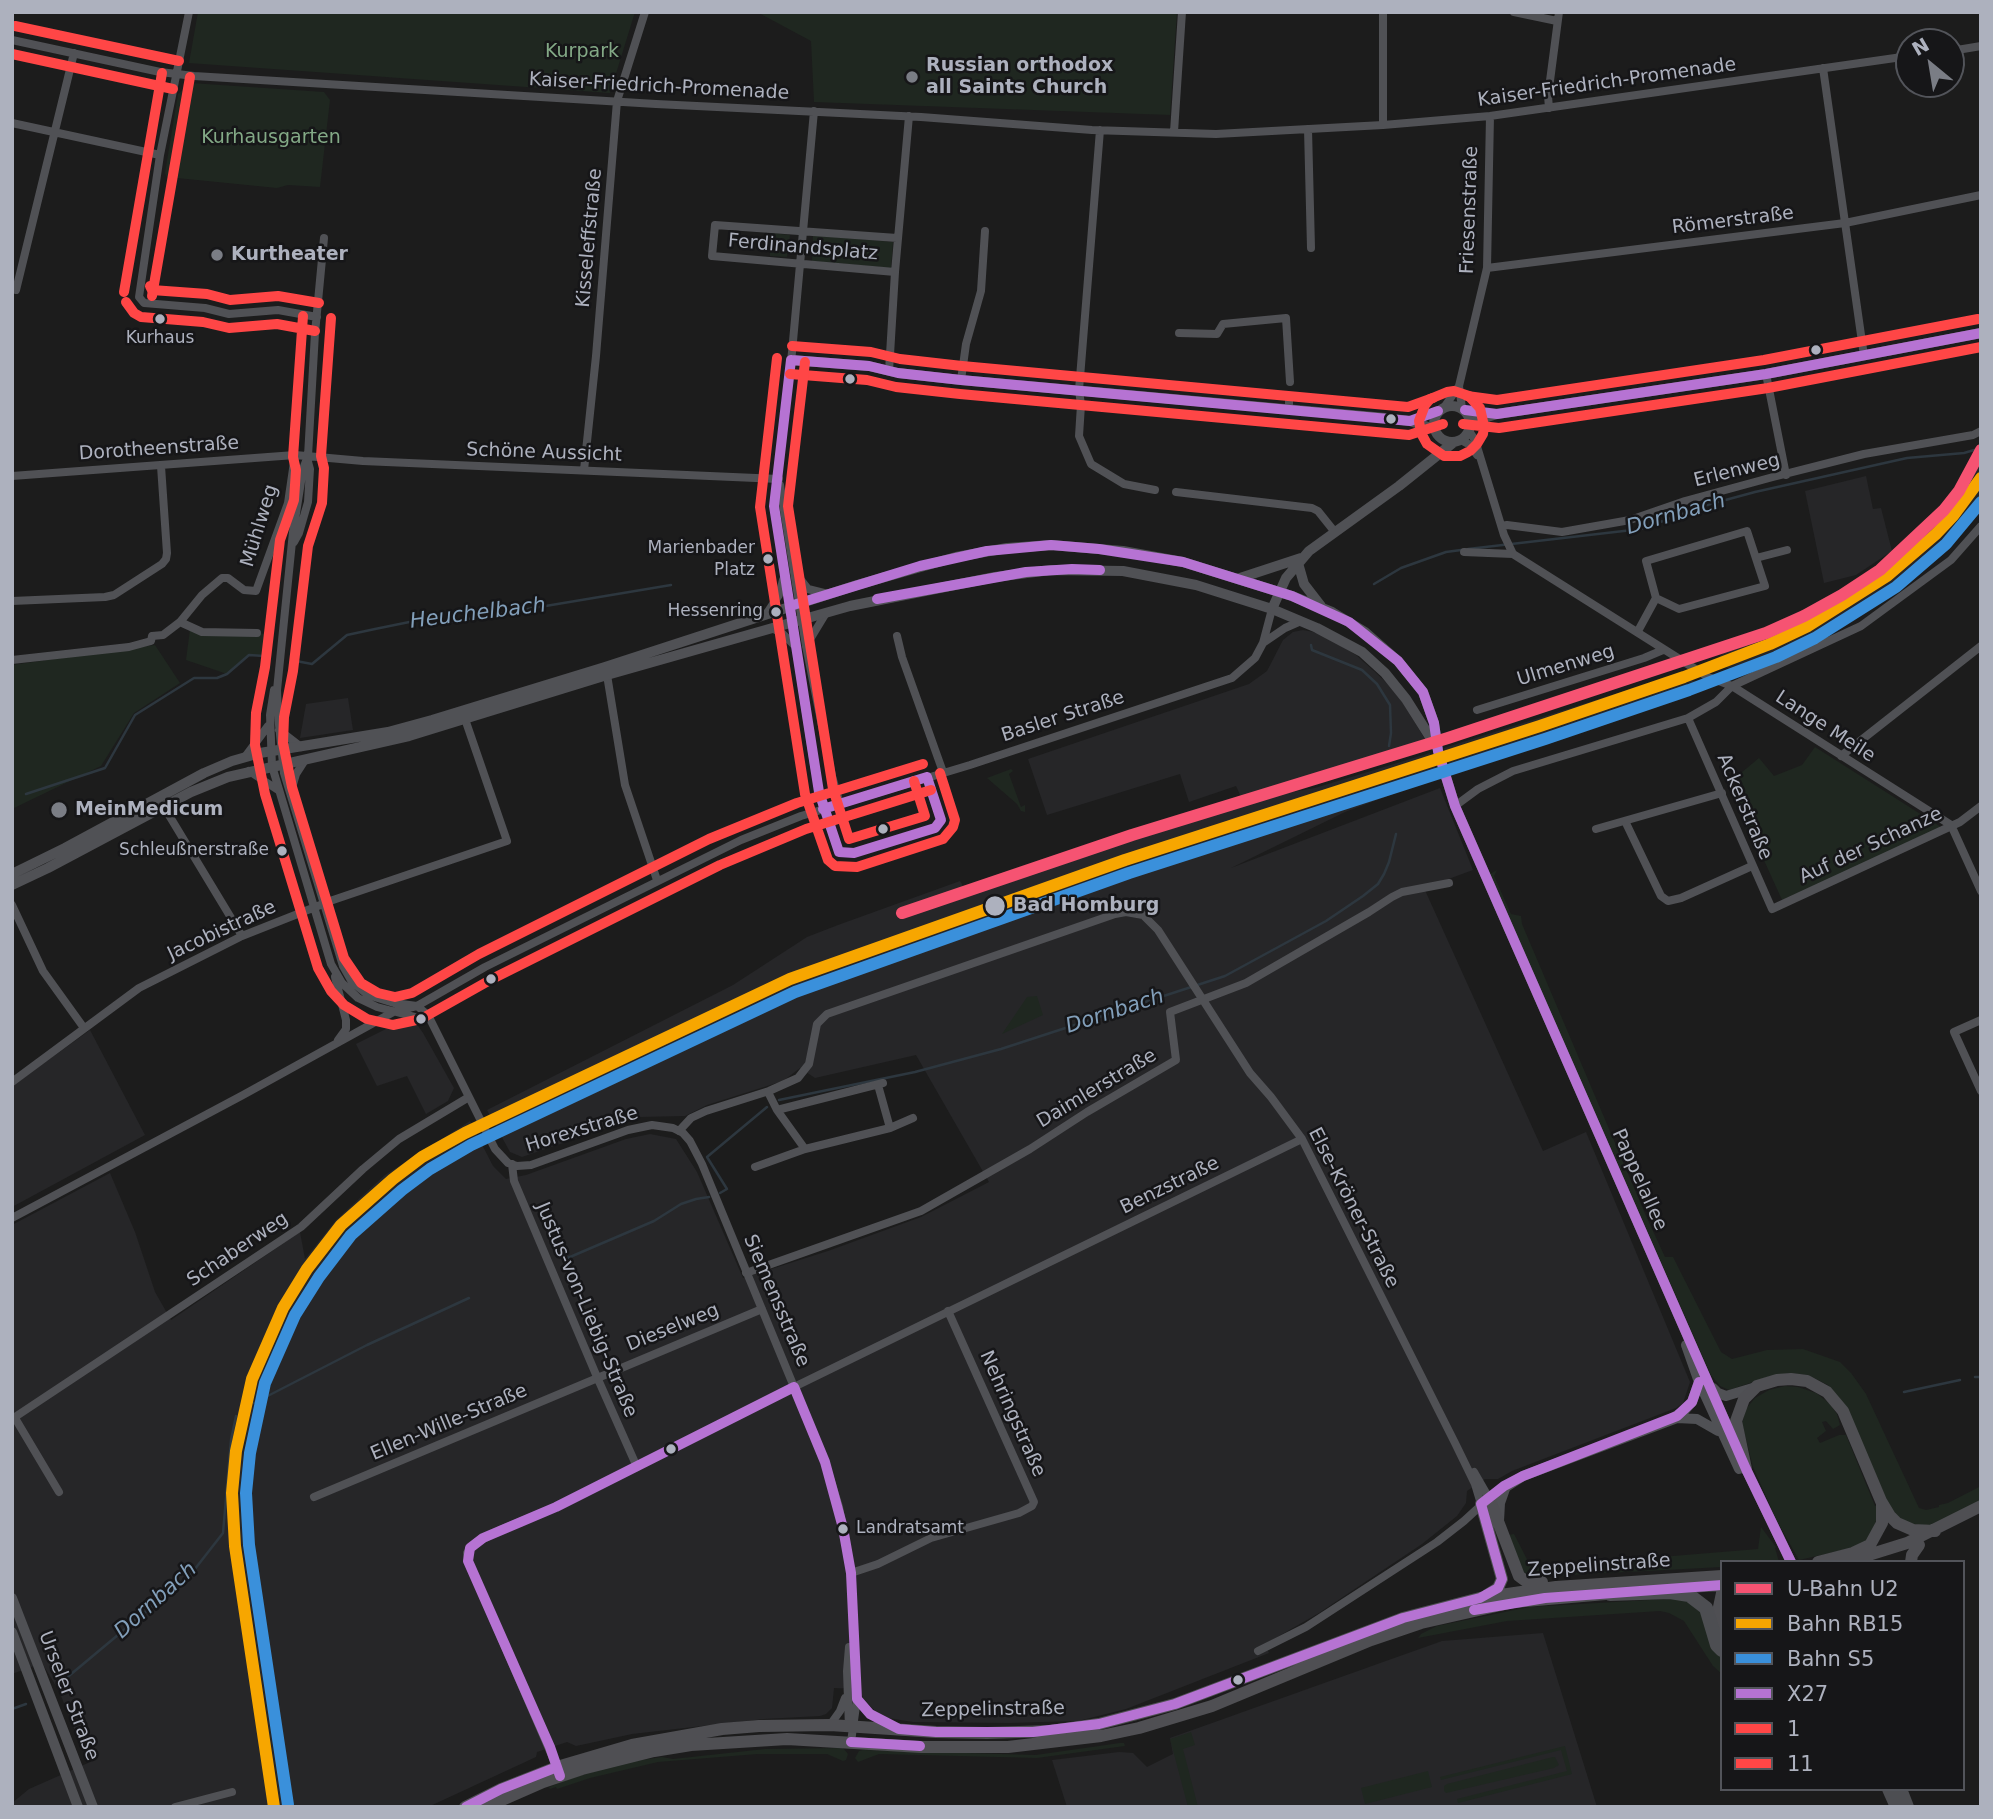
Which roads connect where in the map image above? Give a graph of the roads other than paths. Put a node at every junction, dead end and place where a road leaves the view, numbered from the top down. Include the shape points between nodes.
1 (189, 12) edge
2 (645, 12) edge
3 (1182, 12) edge
4 (1383, 12) edge
5 (1514, 12) edge
6 (1558, 16) edge
7 (12, 40) edge
8 (74, 53) junction
9 (1895, 58) edge
10 (1823, 68) junction
11 (176, 75) junction
12 (617, 101) junction
13 (1549, 108) junction
14 (814, 111) junction
15 (1490, 116) junction
16 (909, 117) junction
17 (12, 123) edge
18 (1383, 125) junction
19 (1308, 129) junction
20 (1100, 130) junction
21 (54, 131) junction
22 (1174, 132) junction
23 (160, 155) junction
24 (1981, 195) edge
25 (1845, 223) junction
26 (802, 230) junction
27 (985, 230) dead end
28 (324, 238) dead end
29 (898, 238) junction
30 (1311, 248) dead end
31 (800, 264) junction
32 (1487, 268) junction
33 (895, 272) junction
34 (16, 290) dead end
35 (317, 317) junction
36 (1179, 333) dead end
37 (1981, 333) edge
38 (1864, 356) junction
39 (791, 360) junction
40 (889, 371) junction
41 (1766, 374) junction
42 (961, 380) junction
43 (1290, 382) dead end
44 (1459, 386) junction
45 (1079, 390) junction
46 (1442, 409) junction
47 (1463, 409) junction
48 (1497, 414) junction
49 (1410, 421) junction
50 (1470, 427) junction
51 (1434, 429) junction
52 (1981, 430) edge
53 (1442, 439) junction
54 (1457, 441) junction
55 (295, 455) junction
56 (307, 457) junction
57 (1481, 460) junction
58 (1430, 461) junction
59 (161, 466) junction
60 (584, 470) junction
61 (1786, 475) junction
62 (12, 476) edge
63 (779, 479) junction
64 (1155, 490) dead end
65 (1176, 492) dead end
66 (1981, 526) edge
67 (1335, 530) junction
68 (1503, 530) junction
69 (1787, 550) dead end
70 (1123, 551) junction
71 (1464, 552) dead end
72 (1512, 552) junction
73 (1756, 558) junction
74 (1301, 560) junction
75 (794, 570) junction
76 (1122, 571) junction
77 (785, 574) junction
78 (1240, 578) junction
79 (1280, 591) junction
80 (828, 594) junction
81 (1656, 598) junction
82 (12, 601) edge
83 (794, 605) junction
84 (1323, 608) junction
85 (1272, 609) junction
86 (826, 612) junction
87 (767, 613) junction
88 (797, 621) junction
89 (1301, 621) junction
90 (180, 622) junction
91 (772, 628) junction
92 (1638, 631) junction
93 (257, 633) dead end
94 (897, 636) dead end
95 (1263, 643) junction
96 (1981, 646) edge
97 (802, 647) junction
98 (1663, 650) junction
99 (12, 660) edge
100 (279, 669) junction
101 (607, 675) junction
102 (1732, 685) junction
103 (1477, 710) dead end
104 (1688, 718) junction
105 (465, 719) junction
106 (270, 723) junction
107 (279, 730) junction
108 (301, 747) junction
109 (275, 751) junction
110 (1438, 751) junction
111 (1841, 756) junction
112 (245, 757) junction
113 (305, 760) junction
114 (829, 760) junction
115 (277, 765) junction
116 (814, 765) junction
117 (249, 771) junction
118 (943, 772) junction
119 (1448, 781) junction
120 (278, 790) junction
121 (1721, 793) junction
122 (290, 794) junction
123 (1459, 803) junction
124 (841, 804) junction
125 (1981, 806) edge
126 (164, 807) junction
127 (823, 809) junction
128 (1625, 821) junction
129 (1465, 825) junction
130 (1951, 825) junction
131 (1596, 829) dead end
132 (1752, 866) junction
133 (12, 874) edge
134 (657, 880) junction
135 (1449, 883) dead end
136 (12, 885) edge
137 (1981, 891) edge
138 (323, 903) junction
139 (12, 905) edge
140 (314, 907) junction
141 (1772, 909) joint
142 (242, 936) junction
143 (331, 964) junction
144 (430, 997) junction
145 (1202, 1000) junction
146 (412, 1005) junction
147 (395, 1012) junction
148 (425, 1017) junction
149 (1981, 1020) edge
150 (84, 1028) junction
151 (333, 1045) junction
152 (12, 1082) edge
153 (1981, 1091) edge
154 (768, 1092) junction
155 (469, 1097) junction
156 (777, 1110) junction
157 (913, 1118) dead end
158 (890, 1128) junction
159 (680, 1131) junction
160 (1302, 1139) junction
161 (805, 1149) junction
162 (512, 1164) junction
163 (755, 1167) dead end
164 (12, 1218) edge
165 (746, 1273) junction
166 (1664, 1279) junction
167 (762, 1309) junction
168 (948, 1311) junction
169 (597, 1377) junction
170 (1699, 1382) junction
171 (1711, 1386) junction
172 (794, 1387) junction
173 (1758, 1387) junction
174 (13, 1418) edge
175 (1667, 1421) junction
176 (1722, 1436) junction
177 (637, 1467) junction
178 (1746, 1469) junction
179 (1507, 1484) junction
180 (58, 1492) dead end
181 (314, 1497) dead end
182 (1485, 1501) junction
183 (1881, 1501) junction
184 (1981, 1506) edge
185 (1981, 1514) edge
186 (1499, 1528) junction
187 (1935, 1531) junction
188 (1913, 1544) junction
189 (1787, 1559) edge
190 (1826, 1560) edge
191 (1853, 1560) edge
192 (1876, 1560) edge
193 (1912, 1560) edge
194 (851, 1573) junction
195 (1720, 1576) edge
196 (1630, 1582) junction
197 (1720, 1585) edge
198 (1610, 1594) junction
199 (12, 1598) edge
200 (1480, 1598) junction
201 (1720, 1602) edge
202 (852, 1614) junction
203 (1720, 1621) edge
204 (12, 1632) edge
205 (1720, 1648) edge
206 (1258, 1651) dead end
207 (847, 1692) junction
208 (857, 1699) junction
209 (830, 1725) junction
210 (852, 1726) junction
211 (899, 1729) junction
212 (851, 1742) junction
213 (558, 1771) junction
214 (232, 1791) dead end
215 (1890, 1791) edge
216 (78, 1807) edge
217 (93, 1807) edge
218 (175, 1807) edge
219 (465, 1807) edge
220 (486, 1807) edge
221 (1897, 1807) edge

1 - 11 street
2 - 12 street, Kisseleffstraße
3 - 22 street
4 - 18 street
5 - 6 street
6 - 13 street
7 - 8 street, Kaiser-Friedrich-Promenade
8 - 11 street, Kaiser-Friedrich-Promenade
8 - 21 street
9 - 10 street, Kaiser-Friedrich-Promenade
10 - 13 street, Kaiser-Friedrich-Promenade
10 - 25 street
11 - 12 street, Kaiser-Friedrich-Promenade
11 - 23 street
12 - 14 street, Kaiser-Friedrich-Promenade
12 - 60 street, Kisseleffstraße
13 - 15 street, Kaiser-Friedrich-Promenade
14 - 16 street, Kaiser-Friedrich-Promenade
14 - 26 street
15 - 18 street, Kaiser-Friedrich-Promenade
15 - 32 street, Friesenstraße
16 - 20 street, Kaiser-Friedrich-Promenade
16 - 29 street
17 - 21 street
18 - 19 street, Kaiser-Friedrich-Promenade
19 - 22 street, Kaiser-Friedrich-Promenade
19 - 30 street
20 - 22 street, Kaiser-Friedrich-Promenade
20 - 45 street
21 - 23 street
21 - 34 street
23 - 35 street via 138,294 144,303 229,314 278,310
24 - 25 street, Römerstraße
25 - 32 street, Römerstraße
25 - 38 street
26 - 29 street, Ferdinandsplatz
26 - 31 street
26 - 31 street, Ferdinandsplatz via 715,225 712,256
27 - 42 street via 981,291
28 - 35 street
29 - 33 street
31 - 33 street, Ferdinandsplatz
31 - 39 street
32 - 44 street, Friesenstraße
33 - 40 street
35 - 56 street
36 - 43 street via 1217,334 1223,324 1286,318
37 - 38 street
38 - 41 street
39 - 40 street
39 - 63 street
40 - 42 street
41 - 48 street
41 - 61 street
42 - 45 street
44 - 46 street, Friesenstraße
44 - 47 street, Friesenstraße
45 - 49 street via 1289,405
45 - 64 street via 1079,436 1091,464 1114,480
46 - 47 street
46 - 49 street
46 - 51 street
47 - 48 street
47 - 50 street
48 - 50 street
49 - 51 street
50 - 54 street
50 - 57 street
51 - 53 street
52 - 61 street, Erlenweg
53 - 54 street
53 - 58 street
54 - 57 street via 1470,445
54 - 58 street
55 - 56 street, Dorotheenstraße
55 - 59 street, Dorotheenstraße
55 - 90 street, Mühlweg via 288,503 256,591 222,578
56 - 60 street, Schöne Aussicht
56 - 100 street via 293,532
57 - 68 street
58 - 67 street
59 - 62 street, Dorotheenstraße
59 - 82 street via 167,553 162,564 114,595
60 - 63 street, Schöne Aussicht
61 - 68 street, Erlenweg via 1685,500 1630,520 1562,532 1507,524
63 - 75 street
63 - 77 street via 774,506
65 - 67 street via 1312,508
66 - 102 street via 1951,560 1861,626
67 - 74 street
68 - 72 street
69 - 73 street
70 - 76 street via 1126,565
70 - 78 street
70 - 80 street via 1051,545 997,550 920,566
71 - 72 street, Lange Meile
72 - 92 street, Lange Meile
73 - 81 street via 1765,586 1679,609
73 - 81 street via 1747,531 1646,561
74 - 78 street
74 - 79 street
74 - 84 street via 1301,577
75 - 80 street via 807,589
75 - 83 street
76 - 85 street via 1196,585
76 - 86 street via 1062,569 1006,575
77 - 83 street
77 - 87 street
78 - 79 street
79 - 84 street
79 - 85 street
80 - 83 street
81 - 92 street
83 - 87 street
83 - 88 street
84 - 110 street via 1372,638 1417,682 1429,706
85 - 89 street
85 - 95 street, Basler Straße
86 - 88 street
86 - 97 street
87 - 108 street via 432,720
88 - 91 street
88 - 97 street
89 - 95 street
89 - 110 street via 1373,661 1406,699
90 - 93 street via 202,632
90 - 99 street, Mühlweg via 163,635 152,636 151,641 129,647
91 - 97 street
91 - 101 street
92 - 98 street, Lange Meile
94 - 118 street
95 - 118 street, Basler Straße via 1247,667 1222,682
96 - 111 street
97 - 114 street
97 - 116 street
98 - 102 street, Lange Meile via 1708,677
98 - 103 street, Ulmenweg
100 - 106 street
100 - 107 street
101 - 105 street
101 - 134 street via 625,785
102 - 104 street via 1716,702
102 - 111 street, Lange Meile
104 - 121 street, Ackerstraße
104 - 123 street via 1503,775
105 - 113 street
105 - 138 street, Jacobistraße via 507,841
106 - 109 street
106 - 112 street
107 - 108 street
107 - 109 street
108 - 109 street
109 - 112 street
109 - 115 street
110 - 119 street, Pappelallee
111 - 130 street, Lange Meile
112 - 133 street via 204,773
113 - 115 street
113 - 122 street
114 - 116 street
114 - 124 street
115 - 117 street
115 - 120 street
115 - 122 street
116 - 127 street
117 - 120 street
117 - 126 street
118 - 124 street, Basler Straße
119 - 123 street, Pappelallee
119 - 129 street, Pappelallee
120 - 140 street
121 - 128 street
121 - 132 street, Ackerstraße
122 - 138 street
123 - 129 street, Pappelallee
124 - 127 street, Basler Straße
125 - 130 street, Auf der Schanze
126 - 136 street
126 - 142 street
127 - 134 street, Basler Straße
128 - 131 street
128 - 132 street via 1661,896 1668,901
129 - 166 street, Pappelallee
130 - 137 street
130 - 141 street, Auf der Schanze
132 - 141 street, Ackerstraße
134 - 144 street, Basler Straße
135 - 145 street, Daimlerstraße via 1391,897 1246,983
138 - 140 street, Jacobistraße
138 - 146 street via 352,982 374,998
139 - 150 street via 44,971
140 - 142 street, Jacobistraße
140 - 143 street
142 - 150 street, Jacobistraße via 139,988
143 - 147 street via 352,994
143 - 151 street via 346,1020 344,1034
144 - 146 street, Basler Straße
144 - 148 street
145 - 154 street via 1150,920 1133,912 1115,914 827,1014 817,1024 805,1070
145 - 160 street, Else-Kröner-Straße via 1250,1073
145 - 165 street, Daimlerstraße via 1171,1012 1176,1060 1030,1149 921,1211
146 - 147 street, Basler Straße
146 - 148 street
147 - 148 street
147 - 151 street, Basler Straße
148 - 155 street
149 - 153 street via 1954,1032
150 - 152 street, Jacobistraße
151 - 164 street, Basler Straße
154 - 156 street
154 - 159 street via 706,1111 691,1118
155 - 162 street, Horexstraße via 501,1158
155 - 174 street, Schaberweg via 400,1139 306,1223
156 - 158 street via 881,1084
156 - 161 street
157 - 158 street
158 - 161 street
159 - 162 street, Horexstraße via 644,1126 531,1165
159 - 165 street, Siemensstraße via 696,1151
160 - 168 street, Benzstraße
160 - 182 street, Else-Kröner-Straße
161 - 163 street
162 - 169 street, Justus-von-Liebig-Straße via 514,1181
165 - 167 street, Siemensstraße
166 - 170 street, Pappelallee
166 - 171 street, Pappelallee
167 - 169 street, Dieselweg
167 - 172 street, Siemensstraße
168 - 172 street, Benzstraße
168 - 194 street, Nehringstraße via 1034,1502 1019,1513 931,1538
169 - 177 street, Justus-von-Liebig-Straße
169 - 181 street, Ellen-Wille-Straße
170 - 175 street via 1692,1402
170 - 176 street, Pappelallee
171 - 173 street via 1726,1396
171 - 178 street, Pappelallee
172 - 177 street, Benzstraße
172 - 194 street, Siemensstraße via 825,1462
173 - 178 main road via 1744,1399 1736,1421
173 - 183 main road via 1777,1380 1800,1380 1834,1398
174 - 180 street, Schaberweg
175 - 176 street via 1698,1419
175 - 179 street
176 - 189 street, Pappelallee
177 - 213 street, Benzstraße via 483,1538 467,1553
178 - 189 street, Pappelallee
179 - 182 street
179 - 186 street
182 - 186 main road
182 - 200 main road via 1502,1579 1498,1588
182 - 206 street via 1437,1542 1306,1627
183 - 187 main road via 1890,1516 1905,1527
183 - 190 main road via 1882,1523 1870,1545
184 - 187 main road
185 - 188 main road
186 - 196 main road via 1519,1576 1527,1582
187 - 188 main road
188 - 191 main road
188 - 192 main road
188 - 193 main road
194 - 202 street, Siemensstraße
195 - 196 main road, Zeppelinstraße
196 - 200 main road, Zeppelinstraße
197 - 198 main road, Zeppelinstraße
198 - 205 highway via 1670,1592 1694,1597 1706,1608
198 - 212 main road, Zeppelinstraße via 1514,1602 1421,1623 1212,1706 1101,1736 1008,1747
199 - 217 street, Urseler Straße
200 - 211 main road, Zeppelinstraße via 1404,1618 1175,1704 1112,1721 1033,1732
201 - 203 main road
202 - 207 street, Siemensstraße
202 - 208 street, Siemensstraße
204 - 216 street, Urseler Straße
207 - 209 street, Siemensstraße
207 - 210 street, Siemensstraße
208 - 210 street, Siemensstraße
208 - 211 street via 870,1714
209 - 210 main road, Zeppelinstraße
209 - 213 main road, Zeppelinstraße via 759,1726 684,1735 632,1745
210 - 211 main road, Zeppelinstraße
210 - 212 street, Siemensstraße
212 - 213 main road, Zeppelinstraße via 760,1739 691,1745
213 - 219 main road, Zeppelinstraße
213 - 220 main road, Zeppelinstraße
214 - 218 street
215 - 221 highway

